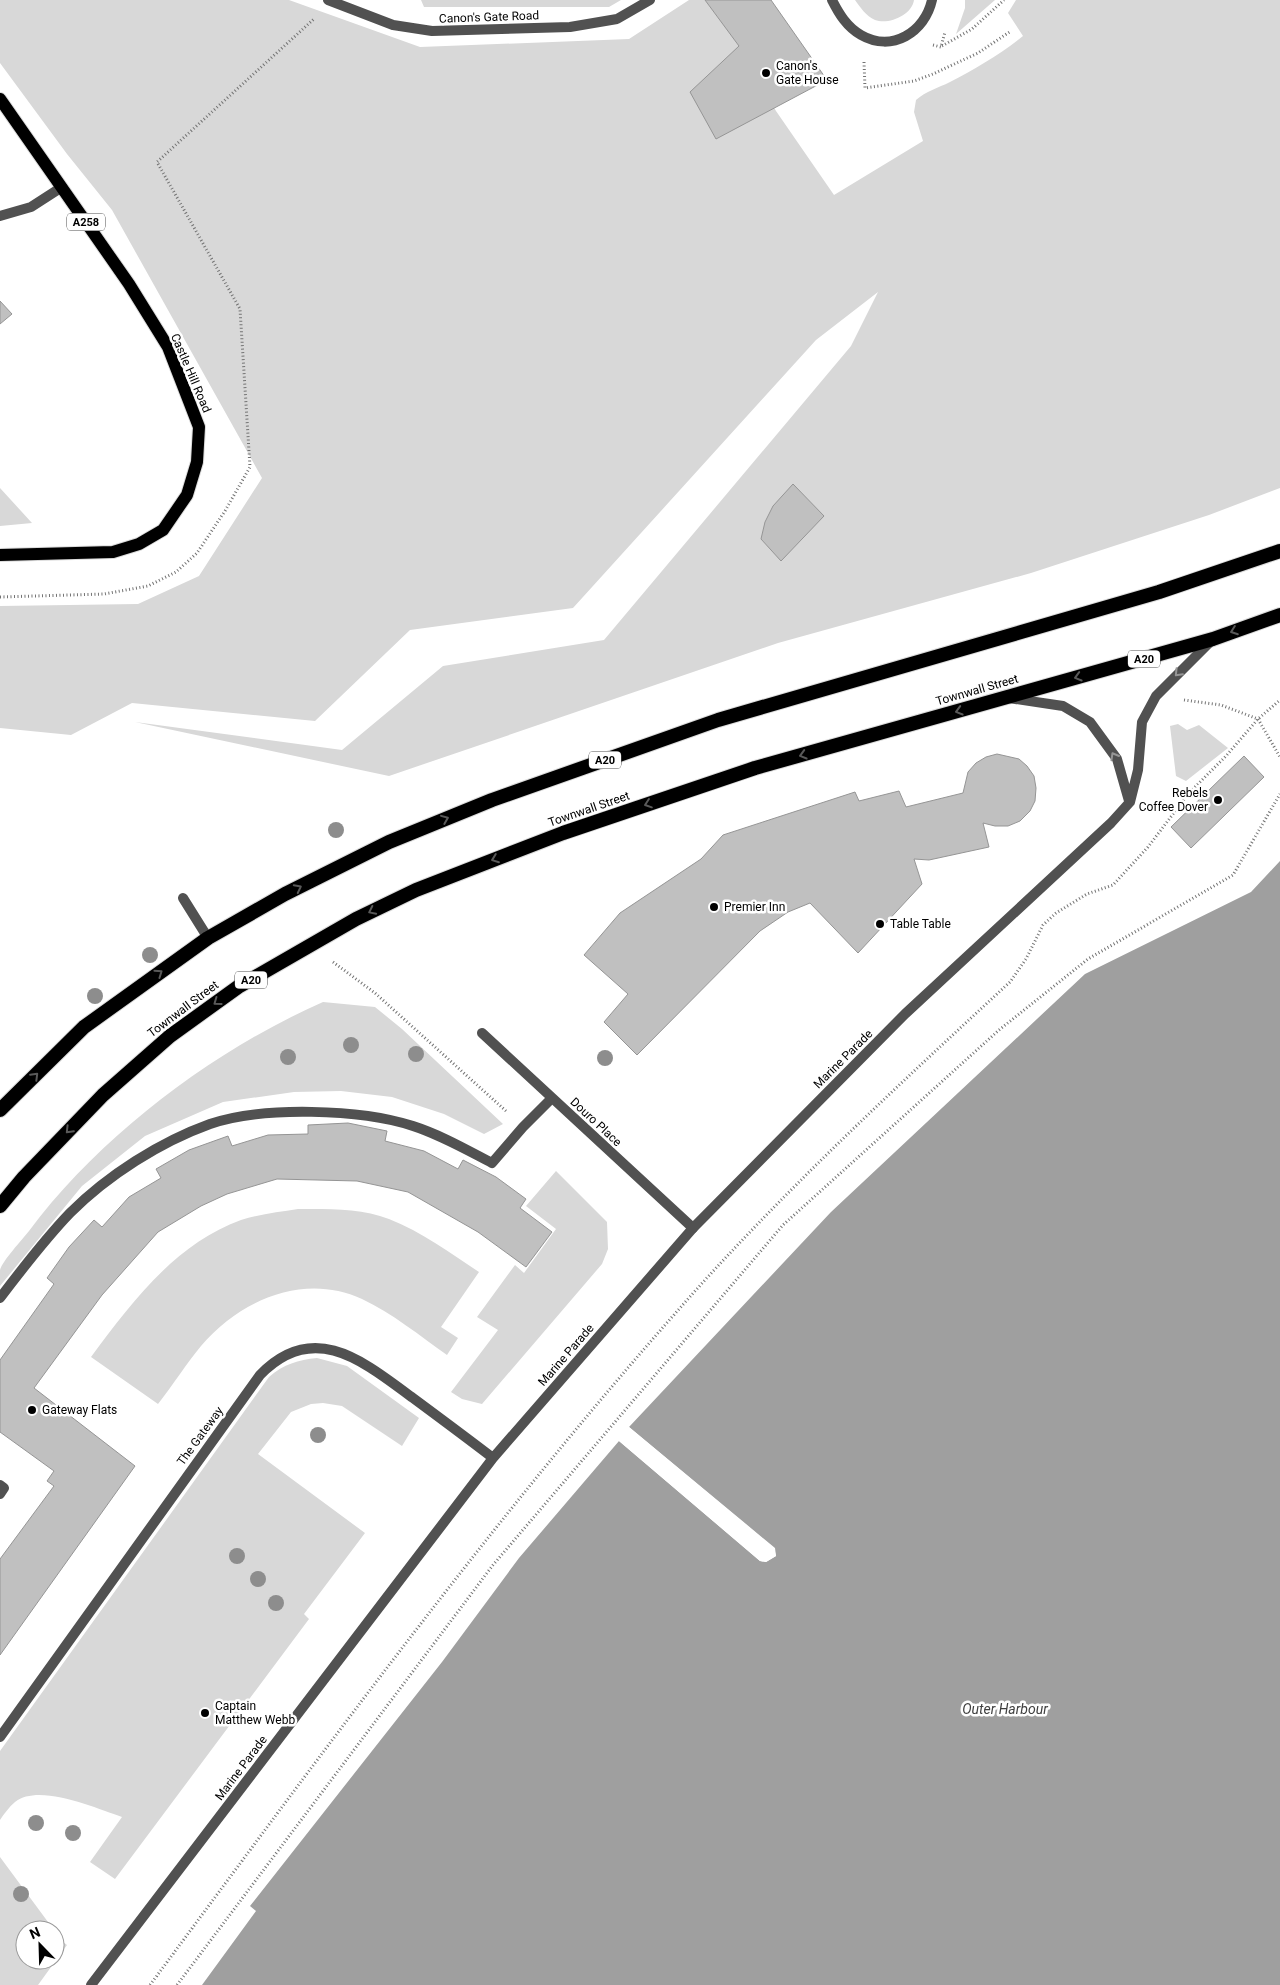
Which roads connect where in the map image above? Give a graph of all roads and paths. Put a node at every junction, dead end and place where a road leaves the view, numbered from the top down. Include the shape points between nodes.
1 (650, 0) edge
2 (832, 0) edge
3 (932, 0) edge
4 (1004, 0) edge
5 (330, 1) edge
6 (1011, 31) dead end
7 (862, 36) junction
8 (941, 46) dead end
9 (0, 99) edge
10 (157, 162) dead end
11 (62, 187) junction
12 (0, 216) edge
13 (1280, 551) edge
14 (0, 555) edge
15 (1280, 615) edge
16 (1213, 639) junction
17 (1156, 696) junction
18 (1006, 698) junction
19 (1280, 700) edge
20 (1258, 719) junction
21 (1280, 757) edge
22 (1280, 794) edge
23 (1130, 802) junction
24 (182, 898) dead end
25 (208, 938) junction
26 (310, 945) junction
27 (482, 1033) dead end
28 (552, 1098) junction
29 (0, 1110) edge
30 (523, 1127) junction
31 (0, 1206) edge
32 (694, 1228) junction
33 (0, 1298) edge
34 (493, 1458) junction
35 (0, 1485) edge
36 (0, 1494) edge
37 (0, 1737) edge
38 (91, 1985) edge
39 (150, 1985) edge
40 (177, 1985) edge

1 - 5 street, Canon's Gate Road via 617,19 570,27 432,31 393,25
2 - 7 street via 841,17
3 - 7 street via 926,19 905,38 884,42
4 - 8 path via 972,30
5 - 10 path
6 - 7 path via 978,53 933,74 914,81 866,88
9 - 11 main road, Castle Hill Road / A258
11 - 12 street via 31,207
11 - 14 main road, Castle Hill Road / A258 via 168,347 199,427 197,462 186,495 163,530 140,544 113,552
25 -> 13 highway, A20 via 285,894 389,842 492,800 718,720 1160,592
15 -> 16 highway, Townwall Street / A20
16 -> 17 street, Marine Parade
16 -> 18 highway, Townwall Street / A20
17 - 20 path via 1221,705
17 - 23 street, Marine Parade via 1142,722 1138,770
23 -> 18 street via 1117,759 1090,722 1063,706
18 -> 26 highway, Townwall Street / A20 via 754,768 563,833 416,890
19 - 20 path
20 - 21 path
20 - 39 path via 1189,792 1148,847 1113,885 1087,894 1056,913 1044,925 1010,982 807,1174 705,1280 484,1543
22 - 40 path via 1233,875 1088,959 999,1030 783,1225 493,1565
23 - 32 street, Marine Parade via 905,1014
24 - 25 street
29 -> 25 highway, A20 via 84,1027
26 - 30 path via 374,993
26 -> 31 highway, Townwall Street / A20 via 238,988 170,1036 102,1095
27 - 28 street, Douro Place
28 - 30 street
28 - 32 street, Douro Place
30 - 33 street via 492,1163 413,1126 346,1113 306,1111 267,1114 211,1124 174,1140 104,1183 70,1213
32 - 34 street, Marine Parade
34 - 37 street, The Gateway via 368,1365 342,1352 310,1348 280,1356 260,1375
34 - 38 street, Marine Parade
35 - 36 street via 4,1488

